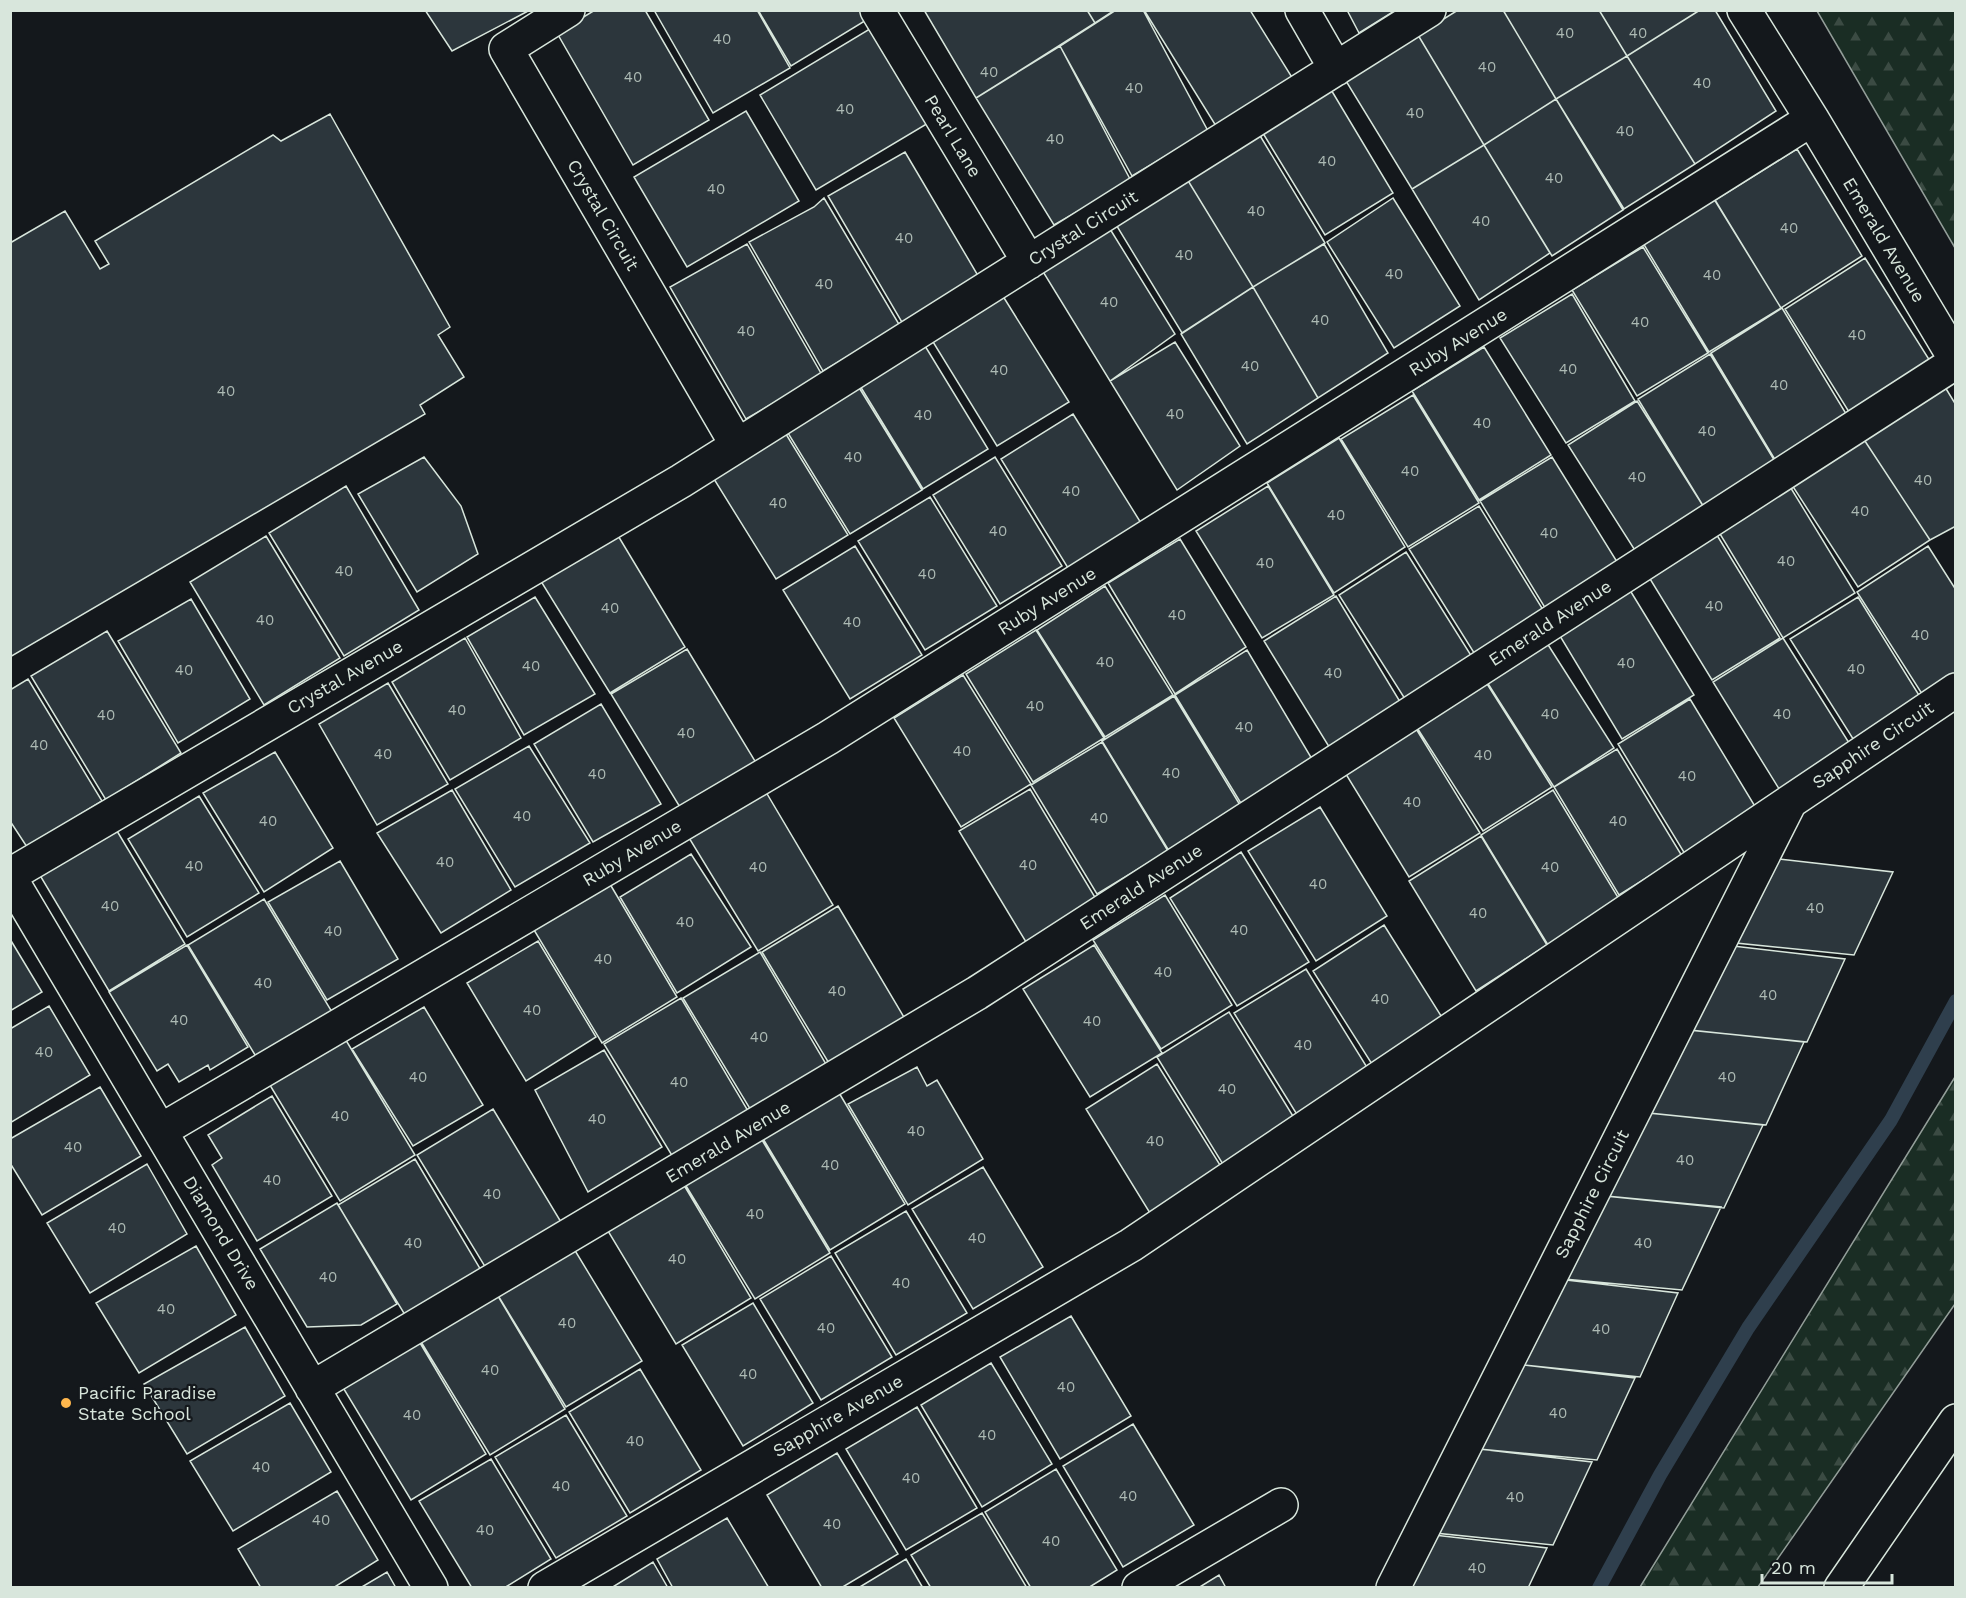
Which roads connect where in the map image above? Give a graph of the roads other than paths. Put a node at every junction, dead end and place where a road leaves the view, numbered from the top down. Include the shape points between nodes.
1 (568, 10) edge
2 (878, 10) edge
3 (1302, 10) edge
4 (1429, 10) edge
5 (1744, 10) edge
6 (1336, 69) junction
7 (1812, 119) junction
8 (1029, 262) junction
9 (1956, 361) edge
10 (737, 445) junction
11 (681, 481) joint
12 (1956, 690) edge
13 (1791, 801) junction
14 (10, 877) edge
15 (160, 1131) junction
16 (1131, 1245) joint
17 (312, 1388) junction
18 (1956, 1421) edge
19 (1281, 1504) dead end
20 (431, 1587) edge
21 (545, 1587) edge
22 (1139, 1587) edge
23 (1393, 1587) edge
24 (1841, 1587) edge

1 - 10 street, Crystal Circuit via 506,49
2 - 8 street, Pearl Lane
3 - 6 street
4 - 6 street, Crystal Circuit
5 - 7 street
6 - 8 street, Crystal Circuit
7 - 9 street, Emerald Avenue
7 - 15 street, Ruby Avenue via 828,738
8 - 10 street, Crystal Circuit
9 - 17 street, Emerald Avenue via 976,993
10 - 11 street, Crystal Circuit
11 - 14 street, Crystal Avenue
12 - 13 street, Sapphire Circuit
13 - 16 street, Sapphire Circuit
13 - 23 street, Sapphire Circuit
14 - 15 street, Diamond Drive
15 - 17 street, Diamond Drive
16 - 21 street, Sapphire Avenue
17 - 20 street, Diamond Drive
18 - 24 street
19 - 22 street

